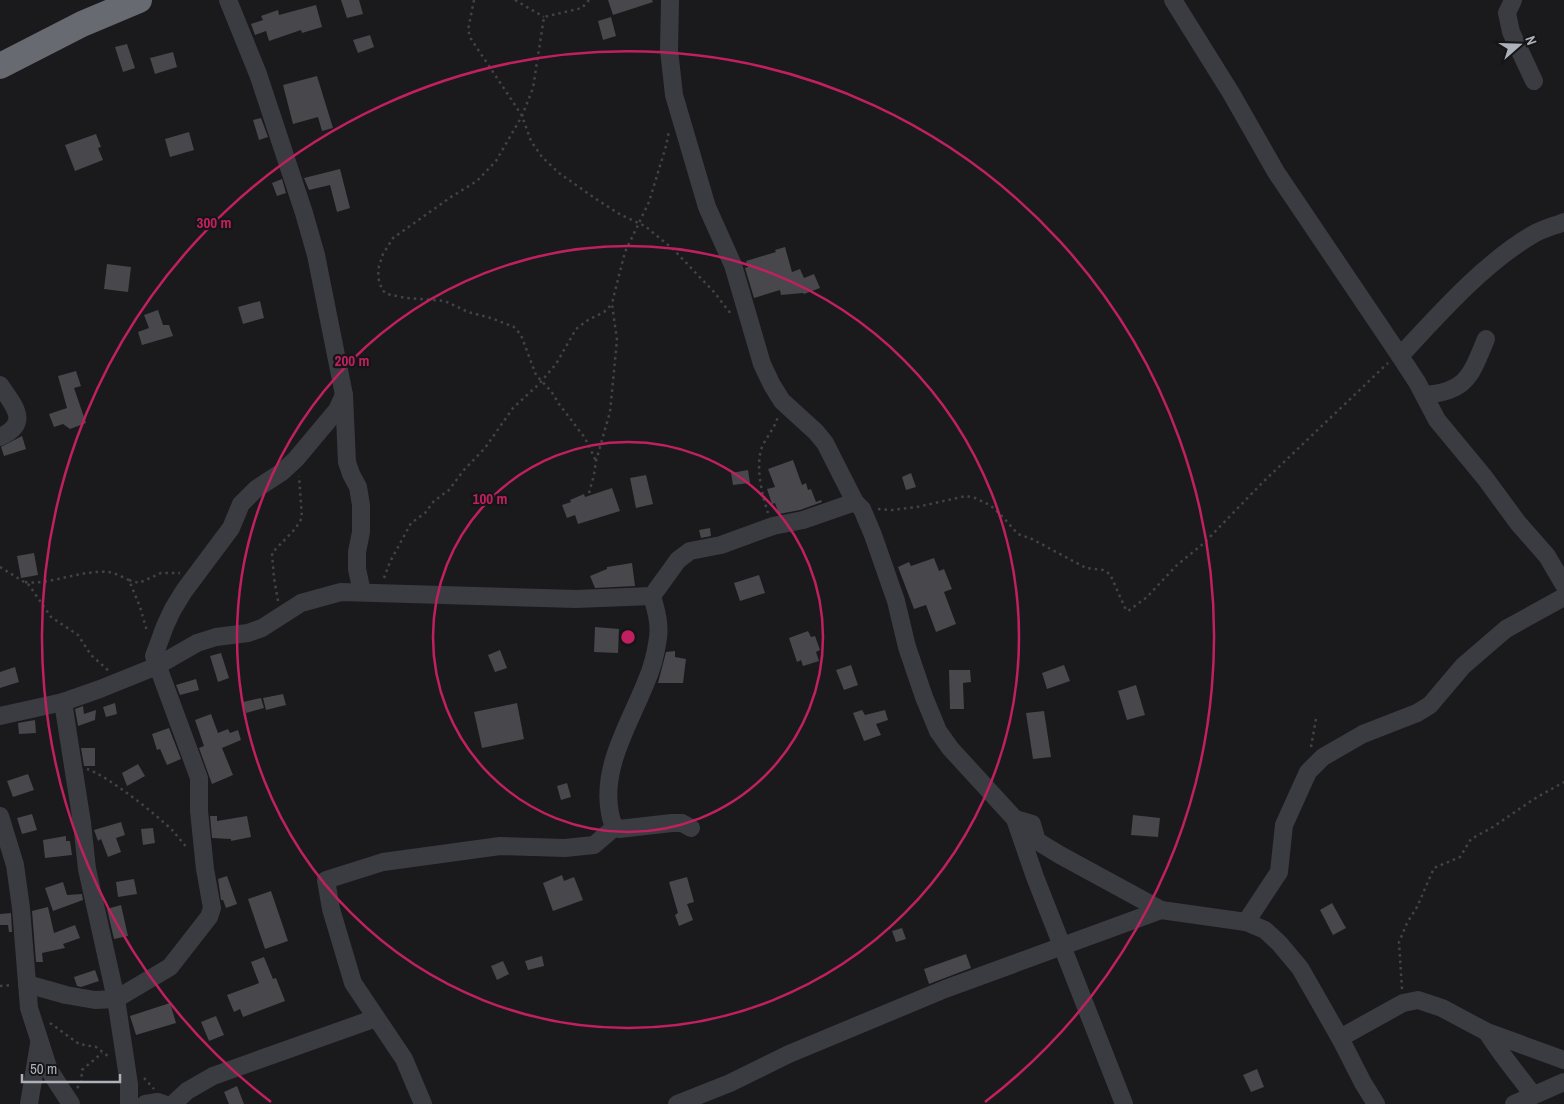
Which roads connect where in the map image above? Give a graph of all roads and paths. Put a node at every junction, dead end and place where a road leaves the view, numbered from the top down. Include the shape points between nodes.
1 (139, 0) edge
2 (228, 0) edge
3 (474, 0) edge
4 (515, 0) edge
5 (589, 0) edge
6 (670, 0) edge
7 (1173, 0) edge
8 (1513, 0) edge
9 (544, 17) junction
10 (0, 66) edge
11 (1534, 81) dead end
12 (522, 116) junction
13 (669, 129) dead end
14 (1564, 222) edge
15 (639, 224) junction
16 (612, 304) junction
17 (735, 318) dead end
18 (1486, 339) dead end
19 (1399, 354) junction
20 (542, 381) junction
21 (0, 385) edge
22 (344, 395) junction
23 (778, 395) junction
24 (1424, 395) junction
25 (0, 437) edge
26 (304, 450) junction
27 (596, 461) junction
28 (589, 493) dead end
29 (859, 505) junction
30 (773, 526) junction
31 (0, 567) edge
32 (195, 576) junction
33 (129, 580) junction
34 (25, 582) junction
35 (1564, 585) edge
36 (369, 592) junction
37 (652, 596) junction
38 (1564, 597) edge
39 (284, 615) junction
40 (156, 661) junction
41 (132, 677) junction
42 (63, 702) junction
43 (0, 716) edge
44 (73, 765) junction
45 (1564, 782) edge
46 (0, 816) edge
47 (1015, 819) junction
48 (615, 827) junction
49 (691, 828) dead end
50 (205, 869) junction
51 (1161, 910) junction
52 (1246, 922) junction
53 (1062, 946) junction
54 (27, 984) junction
55 (116, 999) junction
56 (1403, 1003) junction
57 (29, 1008) junction
58 (376, 1018) junction
59 (1486, 1032) junction
60 (1340, 1038) junction
61 (39, 1041) junction
62 (102, 1053) junction
63 (1564, 1060) edge
64 (125, 1067) junction
65 (1564, 1082) edge
66 (1533, 1095) junction
67 (69, 1101) edge
68 (160, 1103) edge
69 (29, 1104) edge
70 (129, 1104) edge
71 (423, 1104) edge
72 (677, 1104) edge
73 (1124, 1104) edge
74 (1376, 1104) edge
75 (1514, 1104) edge

1 - 10 highway via 82,24
2 - 22 street via 258,74 304,214 320,273
3 - 12 path via 468,30 471,39
4 - 9 path
5 - 9 path via 582,8
6 - 23 street via 670,73 680,116 710,215 733,265 762,364
7 - 19 street via 1276,172
8 - 11 street via 1507,14 1511,32
9 - 12 path via 533,88
12 - 15 path via 535,148 560,173 621,216
12 - 20 path via 486,173 393,238 383,254 378,277 382,290 388,294 445,301 514,327 521,335 532,368
13 - 15 path via 651,195
14 - 19 street via 1533,234 1511,249 1446,306
15 - 16 path via 625,252
15 - 17 path via 673,249
16 - 20 path via 576,329
16 - 27 path via 617,340 614,374 610,412
18 - 24 street via 1466,380 1454,388
19 - 24 street
19 - 29 path via 1147,597 1128,610 1110,574 1086,568 1018,534 990,505 975,498 966,496 892,510
20 - 27 path via 585,438
20 - 36 path via 513,408 485,448 449,490 411,522 384,581
21 - 25 street via 18,418 14,429
22 - 26 street via 337,410
22 - 36 street via 347,462 358,487 361,505 357,569
23 - 29 street via 825,443
23 - 30 path via 778,415 760,455 761,484
24 - 35 street via 1442,426 1547,556
26 - 32 street via 286,468 247,496 230,528
26 - 39 path via 299,477 302,518 272,553 276,598
27 - 28 path
29 - 30 street
29 - 47 street via 873,535 896,601 910,655 938,731
30 - 37 street via 721,545 690,551 678,560
31 - 34 path
32 - 33 path via 173,572 161,573 139,583
32 - 40 street via 165,626
33 - 34 path via 109,571 73,575 39,584
33 - 40 path
34 - 41 path via 51,617 78,634 91,655 110,671
36 - 37 street via 576,599
36 - 39 street via 342,592 314,598
37 - 48 street via 658,637 647,681 625,729 608,786 609,809
38 - 52 street via 1506,629 1463,666 1430,705 1363,734 1323,757 1308,772 1284,825 1279,872
39 - 40 street via 262,628 216,637
40 - 41 street
40 - 50 street via 199,778
41 - 42 street
42 - 43 street
42 - 44 street
44 - 50 path via 93,771 136,801 172,830
44 - 55 street via 87,869
45 - 56 path via 1471,839 1460,857 1434,868 1400,942
46 - 54 street via 16,865
47 - 51 street via 1032,824 1037,841
47 - 53 street
48 - 49 street via 682,823
48 - 58 street via 594,845 490,847 383,862 326,880 353,983
50 - 55 street via 212,908 204,923 170,967
51 - 52 street
51 - 53 street
52 - 60 street via 1265,930 1300,968
53 - 72 street via 927,997
53 - 73 street
54 - 55 street via 95,1000
54 - 57 street
55 - 64 street
56 - 59 street via 1418,1000 1442,1008
56 - 60 street
57 - 61 street
57 - 62 path via 79,1044 96,1047
58 - 68 street via 213,1076
58 - 71 street via 404,1059
59 - 63 street
59 - 66 street
60 - 74 street
61 - 67 street via 50,1070
61 - 69 street
62 - 64 path
62 - 67 path via 82,1070 81,1084
64 - 68 path via 145,1079 157,1093
64 - 70 street
65 - 66 street
66 - 75 street

